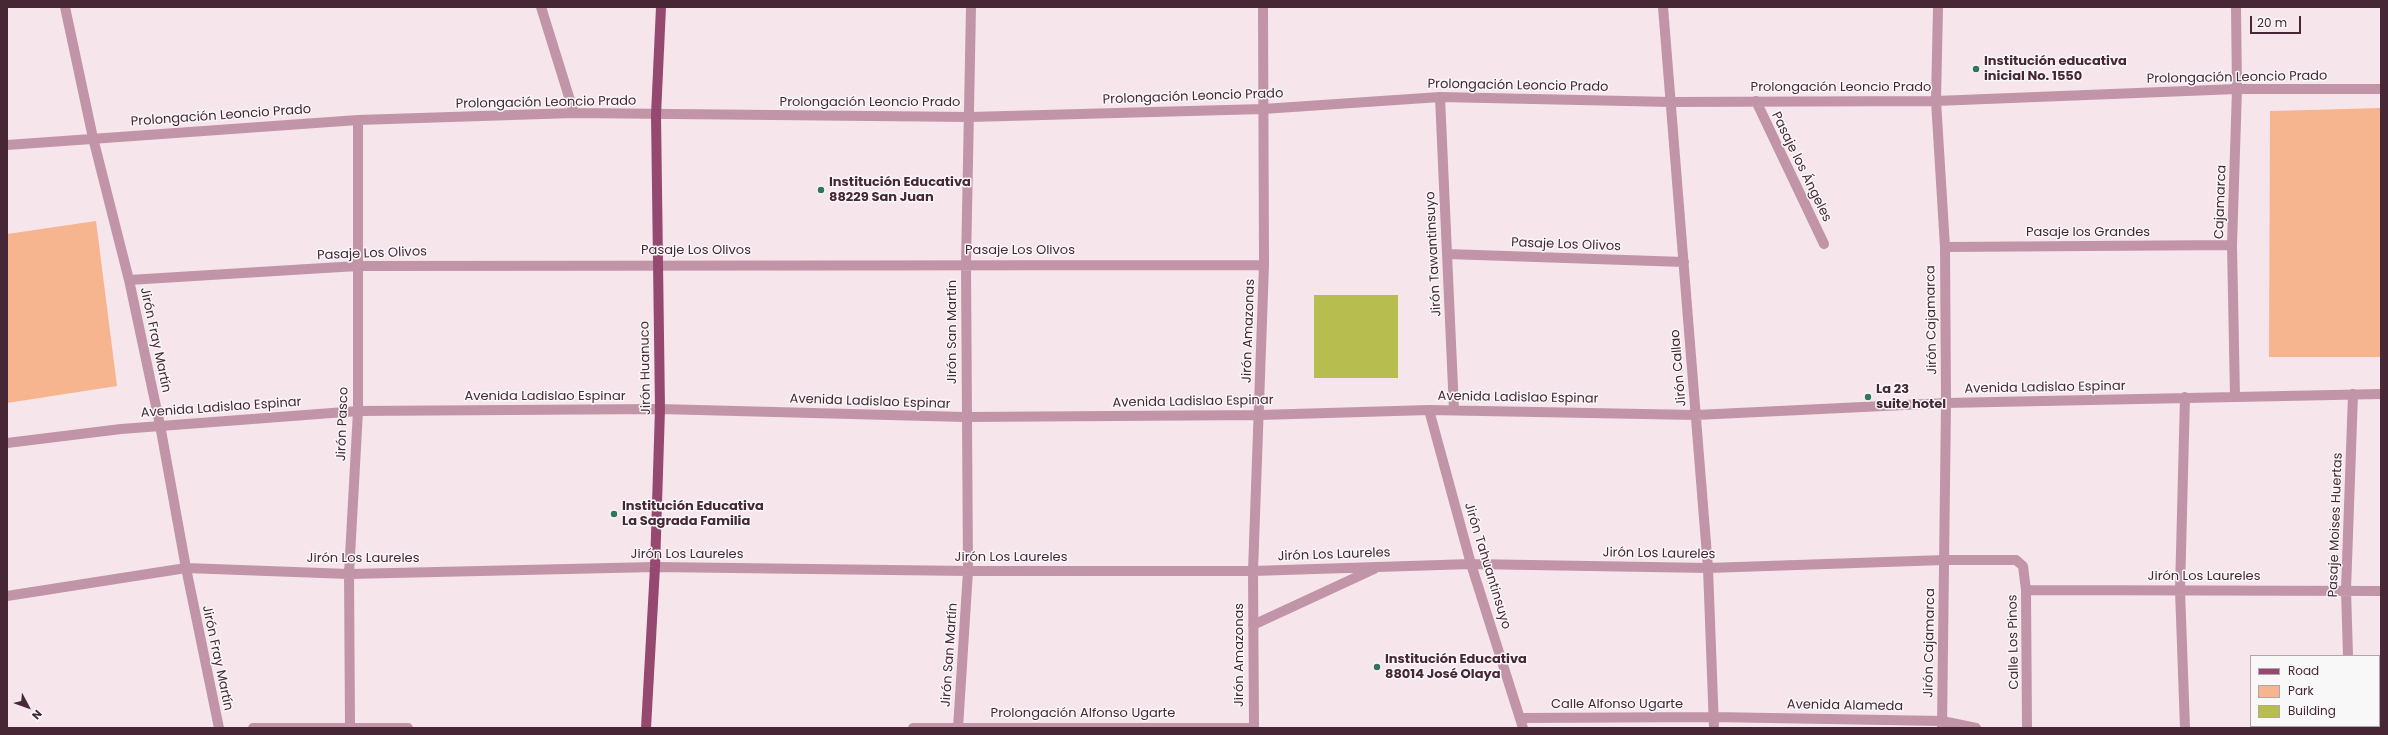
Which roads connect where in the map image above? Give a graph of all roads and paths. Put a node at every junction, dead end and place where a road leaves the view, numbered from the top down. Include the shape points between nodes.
1 (65, 7) edge
2 (541, 7) edge
3 (661, 7) edge
4 (971, 7) edge
5 (1263, 7) edge
6 (1663, 7) edge
7 (1938, 7) edge
8 (2236, 7) edge
9 (2381, 88) edge
10 (2237, 89) junction
11 (1440, 97) junction
12 (1756, 101) junction
13 (1936, 101) junction
14 (1672, 102) junction
15 (1263, 109) junction
16 (574, 113) junction
17 (656, 115) junction
18 (970, 117) junction
19 (358, 120) junction
20 (93, 138) junction
21 (7, 145) edge
22 (1824, 244) dead end
23 (2232, 245) junction
24 (1944, 247) junction
25 (1447, 254) junction
26 (1684, 262) junction
27 (658, 264) junction
28 (966, 264) junction
29 (1264, 265) junction
30 (357, 266) junction
31 (129, 280) junction
32 (2353, 394) junction
33 (2381, 394) edge
34 (2235, 397) junction
35 (2185, 398) junction
36 (1946, 403) junction
37 (660, 409) junction
38 (1429, 410) junction
39 (1454, 410) junction
40 (358, 411) junction
41 (1260, 414) junction
42 (1696, 415) junction
43 (965, 418) junction
44 (160, 425) junction
45 (7, 443) edge
46 (1944, 560) junction
47 (2016, 560) joint
48 (1471, 564) junction
49 (655, 567) junction
50 (1378, 567) junction
51 (186, 568) junction
52 (1708, 568) junction
53 (968, 571) junction
54 (1254, 571) junction
55 (349, 574) junction
56 (2026, 590) junction
57 (2180, 590) junction
58 (2346, 590) junction
59 (2381, 591) edge
60 (7, 596) edge
61 (1253, 625) junction
62 (2348, 655) edge
63 (1713, 717) junction
64 (1522, 723) edge
65 (1942, 725) edge
66 (350, 727) edge
67 (219, 728) edge
68 (253, 728) edge
69 (408, 728) edge
70 (646, 728) edge
71 (913, 728) edge
72 (958, 728) edge
73 (1254, 728) edge
74 (1714, 728) edge
75 (1976, 728) edge
76 (2027, 728) edge
77 (2185, 728) edge

1 - 20 street, Jirón Fray Martín
2 - 16 street
3 - 17 main road, Jirón Huanuco
4 - 18 street, Jirón San Martín
5 - 15 street, Jirón Amazonas
6 - 14 street, Jirón Callao
7 - 13 street, Jirón Cajamarca
8 - 10 street, Cajamarca
9 - 10 street, Prolongación Leoncio Prado
10 - 13 street, Prolongación Leoncio Prado
10 - 23 street, Cajamarca
11 - 14 street, Prolongación Leoncio Prado
11 - 15 street, Prolongación Leoncio Prado
11 - 25 street, Jirón Tawantinsuyo
12 - 13 street, Prolongación Leoncio Prado
12 - 14 street, Prolongación Leoncio Prado
12 - 22 street, Pasaje los Ángeles
13 - 24 street, Jirón Cajamarca
14 - 26 street, Jirón Callao
15 - 18 street, Prolongación Leoncio Prado
15 - 29 street, Jirón Amazonas
16 - 17 street, Prolongación Leoncio Prado
16 - 19 street, Prolongación Leoncio Prado
17 - 18 street, Prolongación Leoncio Prado
17 - 27 main road, Jirón Huanuco
18 - 28 street, Jirón San Martín
19 - 20 street, Prolongación Leoncio Prado
19 - 30 street, Jirón Pasco
20 - 21 street, Prolongación Leoncio Prado
20 - 31 street, Jirón Fray Martín
23 - 24 street, Pasaje los Grandes
23 - 34 street, Cajamarca
24 - 36 street, Jirón Cajamarca
25 - 26 street, Pasaje Los Olivos
25 - 39 street, Jirón Tawantinsuyo
26 - 42 street, Jirón Callao
27 - 28 street, Pasaje Los Olivos
27 - 30 street, Pasaje Los Olivos
27 - 37 main road, Jirón Huanuco
28 - 29 street, Pasaje Los Olivos
28 - 43 street, Jirón San Martín
29 - 41 street, Jirón Amazonas
30 - 31 street, Pasaje Los Olivos
30 - 40 street, Jirón Pasco
31 - 44 street, Jirón Fray Martín
32 - 33 street, Avenida Ladislao Espinar
32 - 34 street, Avenida Ladislao Espinar
32 - 58 street, Pasaje Moises Huertas
34 - 35 street, Avenida Ladislao Espinar
35 - 36 street, Avenida Ladislao Espinar
35 - 57 street
36 - 42 street, Avenida Ladislao Espinar
36 - 46 street, Jirón Cajamarca
37 - 40 street, Avenida Ladislao Espinar
37 - 43 street, Avenida Ladislao Espinar
37 - 49 main road, Jirón Huanuco
38 - 39 street, Avenida Ladislao Espinar
38 - 41 street, Avenida Ladislao Espinar
38 - 48 street, Jirón Tahuantinsuyo
39 - 42 street, Avenida Ladislao Espinar
40 - 44 street, Avenida Ladislao Espinar
40 - 55 street, Jirón Pasco
41 - 43 street, Avenida Ladislao Espinar
41 - 54 street, Jirón Amazonas
42 - 52 street, Jirón Callao
43 - 53 street, Jirón San Martín
44 - 45 street, Avenida Ladislao Espinar
44 - 51 street, Jirón Fray Martín
46 - 47 street, Jirón Los Laureles
46 - 52 street, Jirón Los Laureles
46 - 65 street, Jirón Cajamarca
47 - 56 street, Calle Los Pinos via 2023,566
48 - 50 street, Jirón Los Laureles
48 - 52 street, Jirón Los Laureles
48 - 64 street, Jirón Tahuantinsuyo
49 - 53 street, Jirón Los Laureles
49 - 55 street, Jirón Los Laureles
49 - 70 main road, Jirón Huanuco
50 - 54 street, Jirón Los Laureles
50 - 61 street
51 - 55 street, Jirón Los Laureles
51 - 60 street, Jirón Los Laureles
51 - 67 street, Jirón Fray Martín
52 - 63 street, Jirón Callao
53 - 54 street, Jirón Los Laureles
53 - 72 street, Jirón San Martín
54 - 61 street, Jirón Amazonas
55 - 66 street, Jirón Pasco
56 - 57 street, Jirón Los Laureles
56 - 76 street, Calle Los Pinos
57 - 58 street, Jirón Los Laureles
57 - 77 street
58 - 59 street, Jirón Los Laureles
58 - 62 street, Pasaje Moises Huertas
61 - 73 street, Jirón Amazonas
63 - 64 street, Calle Alfonso Ugarte
63 - 65 street, Avenida Alameda
63 - 74 street, Jirón Callao
65 - 75 street, Avenida Alameda
66 - 68 street
66 - 69 street
71 - 72 street, Prolongación Alfonso Ugarte
72 - 73 street, Prolongación Alfonso Ugarte

